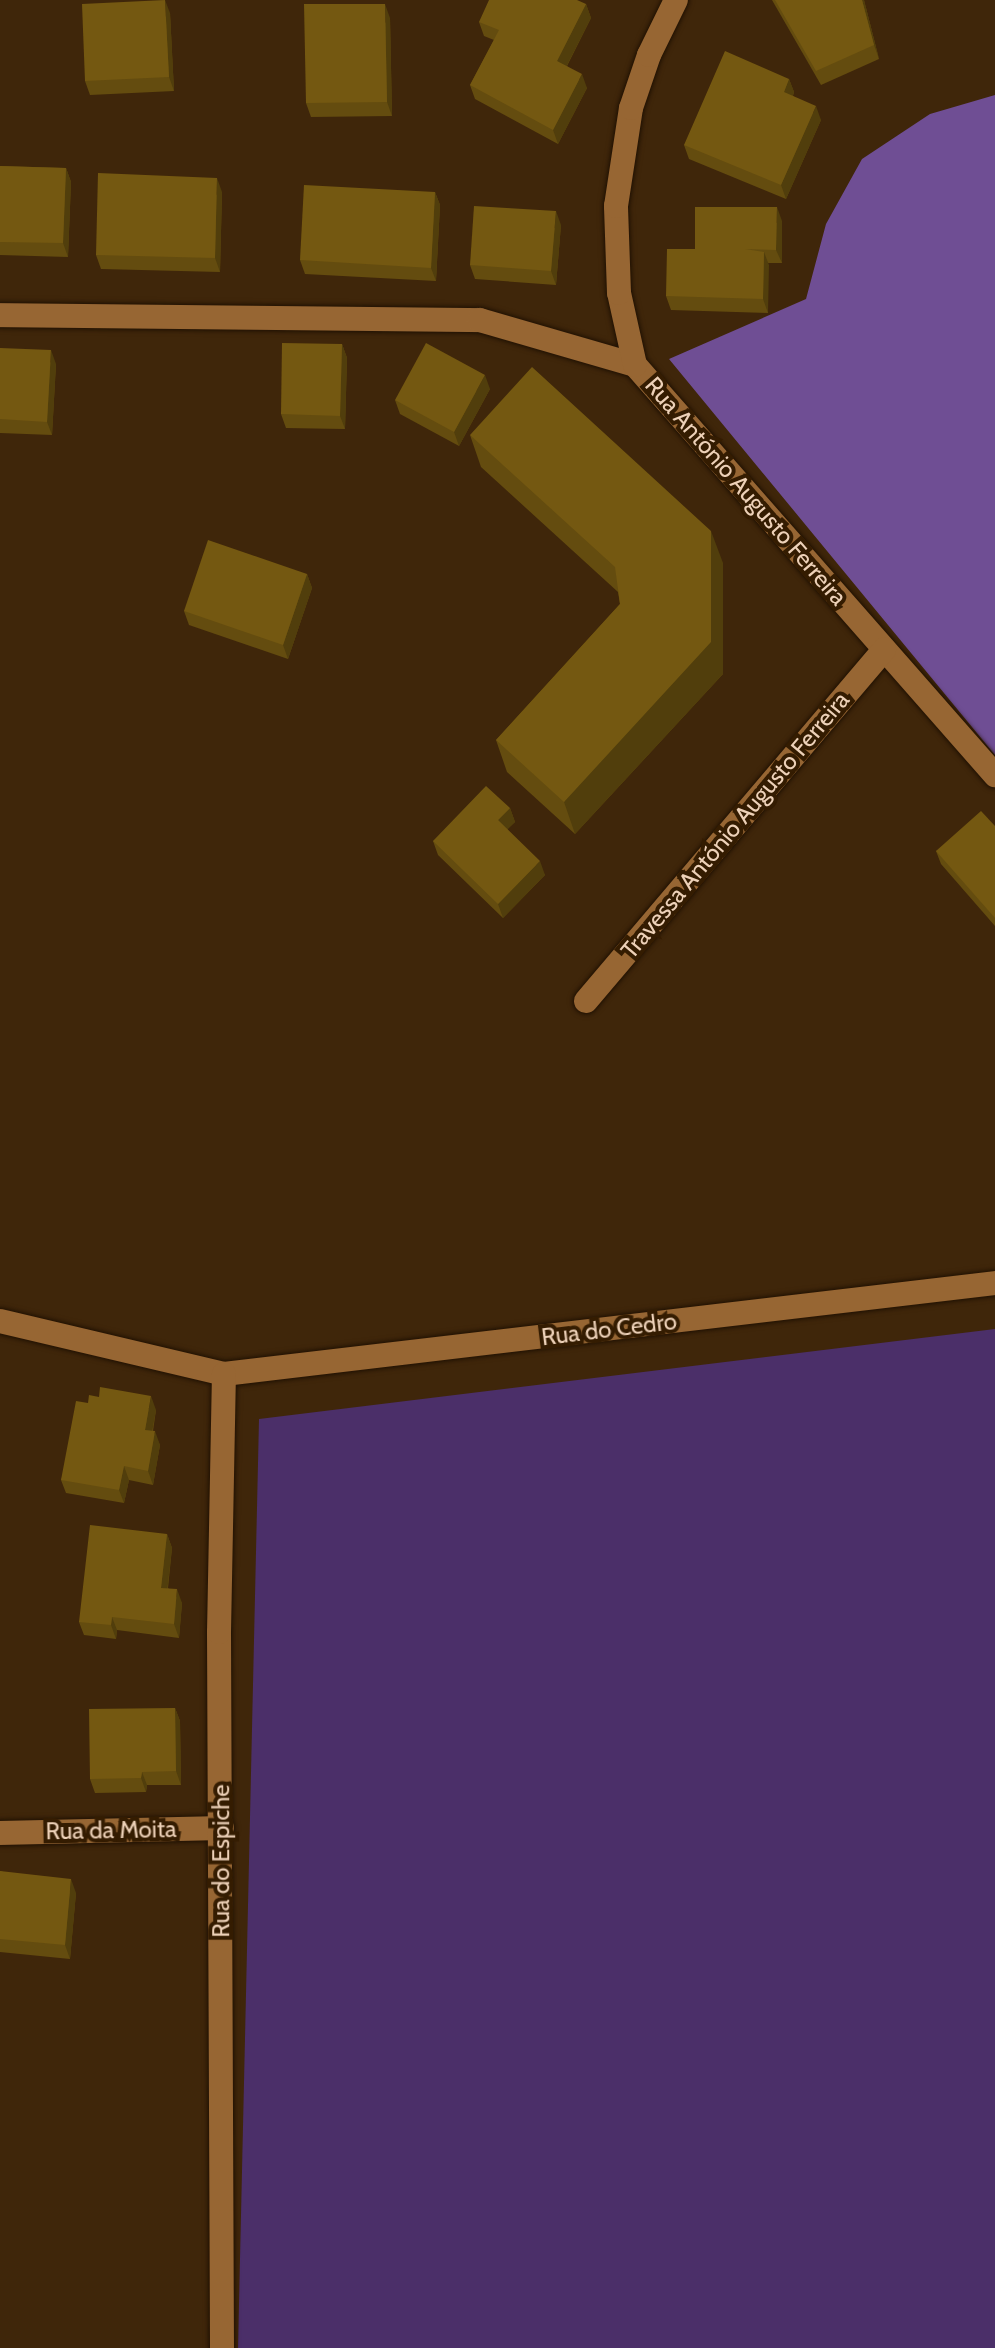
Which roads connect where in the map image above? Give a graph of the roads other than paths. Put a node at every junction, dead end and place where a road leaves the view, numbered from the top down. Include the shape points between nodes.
1 (676, 0) edge
2 (0, 315) edge
3 (635, 365) junction
4 (884, 649) junction
5 (995, 775) edge
6 (586, 1001) dead end
7 (995, 1283) edge
8 (0, 1321) edge
9 (224, 1374) junction
10 (222, 1828) junction
11 (0, 1833) edge
12 (222, 2348) edge

1 - 3 street via 631,108 616,206 619,293
2 - 3 street, Rua António Augusto Ferreira via 480,320
3 - 4 street, Rua António Augusto Ferreira
4 - 5 street, Rua António Augusto Ferreira
4 - 6 street, Travessa António Augusto Ferreira
7 - 9 street, Rua do Cedro
8 - 9 street
9 - 10 street, Rua do Espiche
10 - 11 street, Rua da Moita
10 - 12 street, Rua do Espiche

